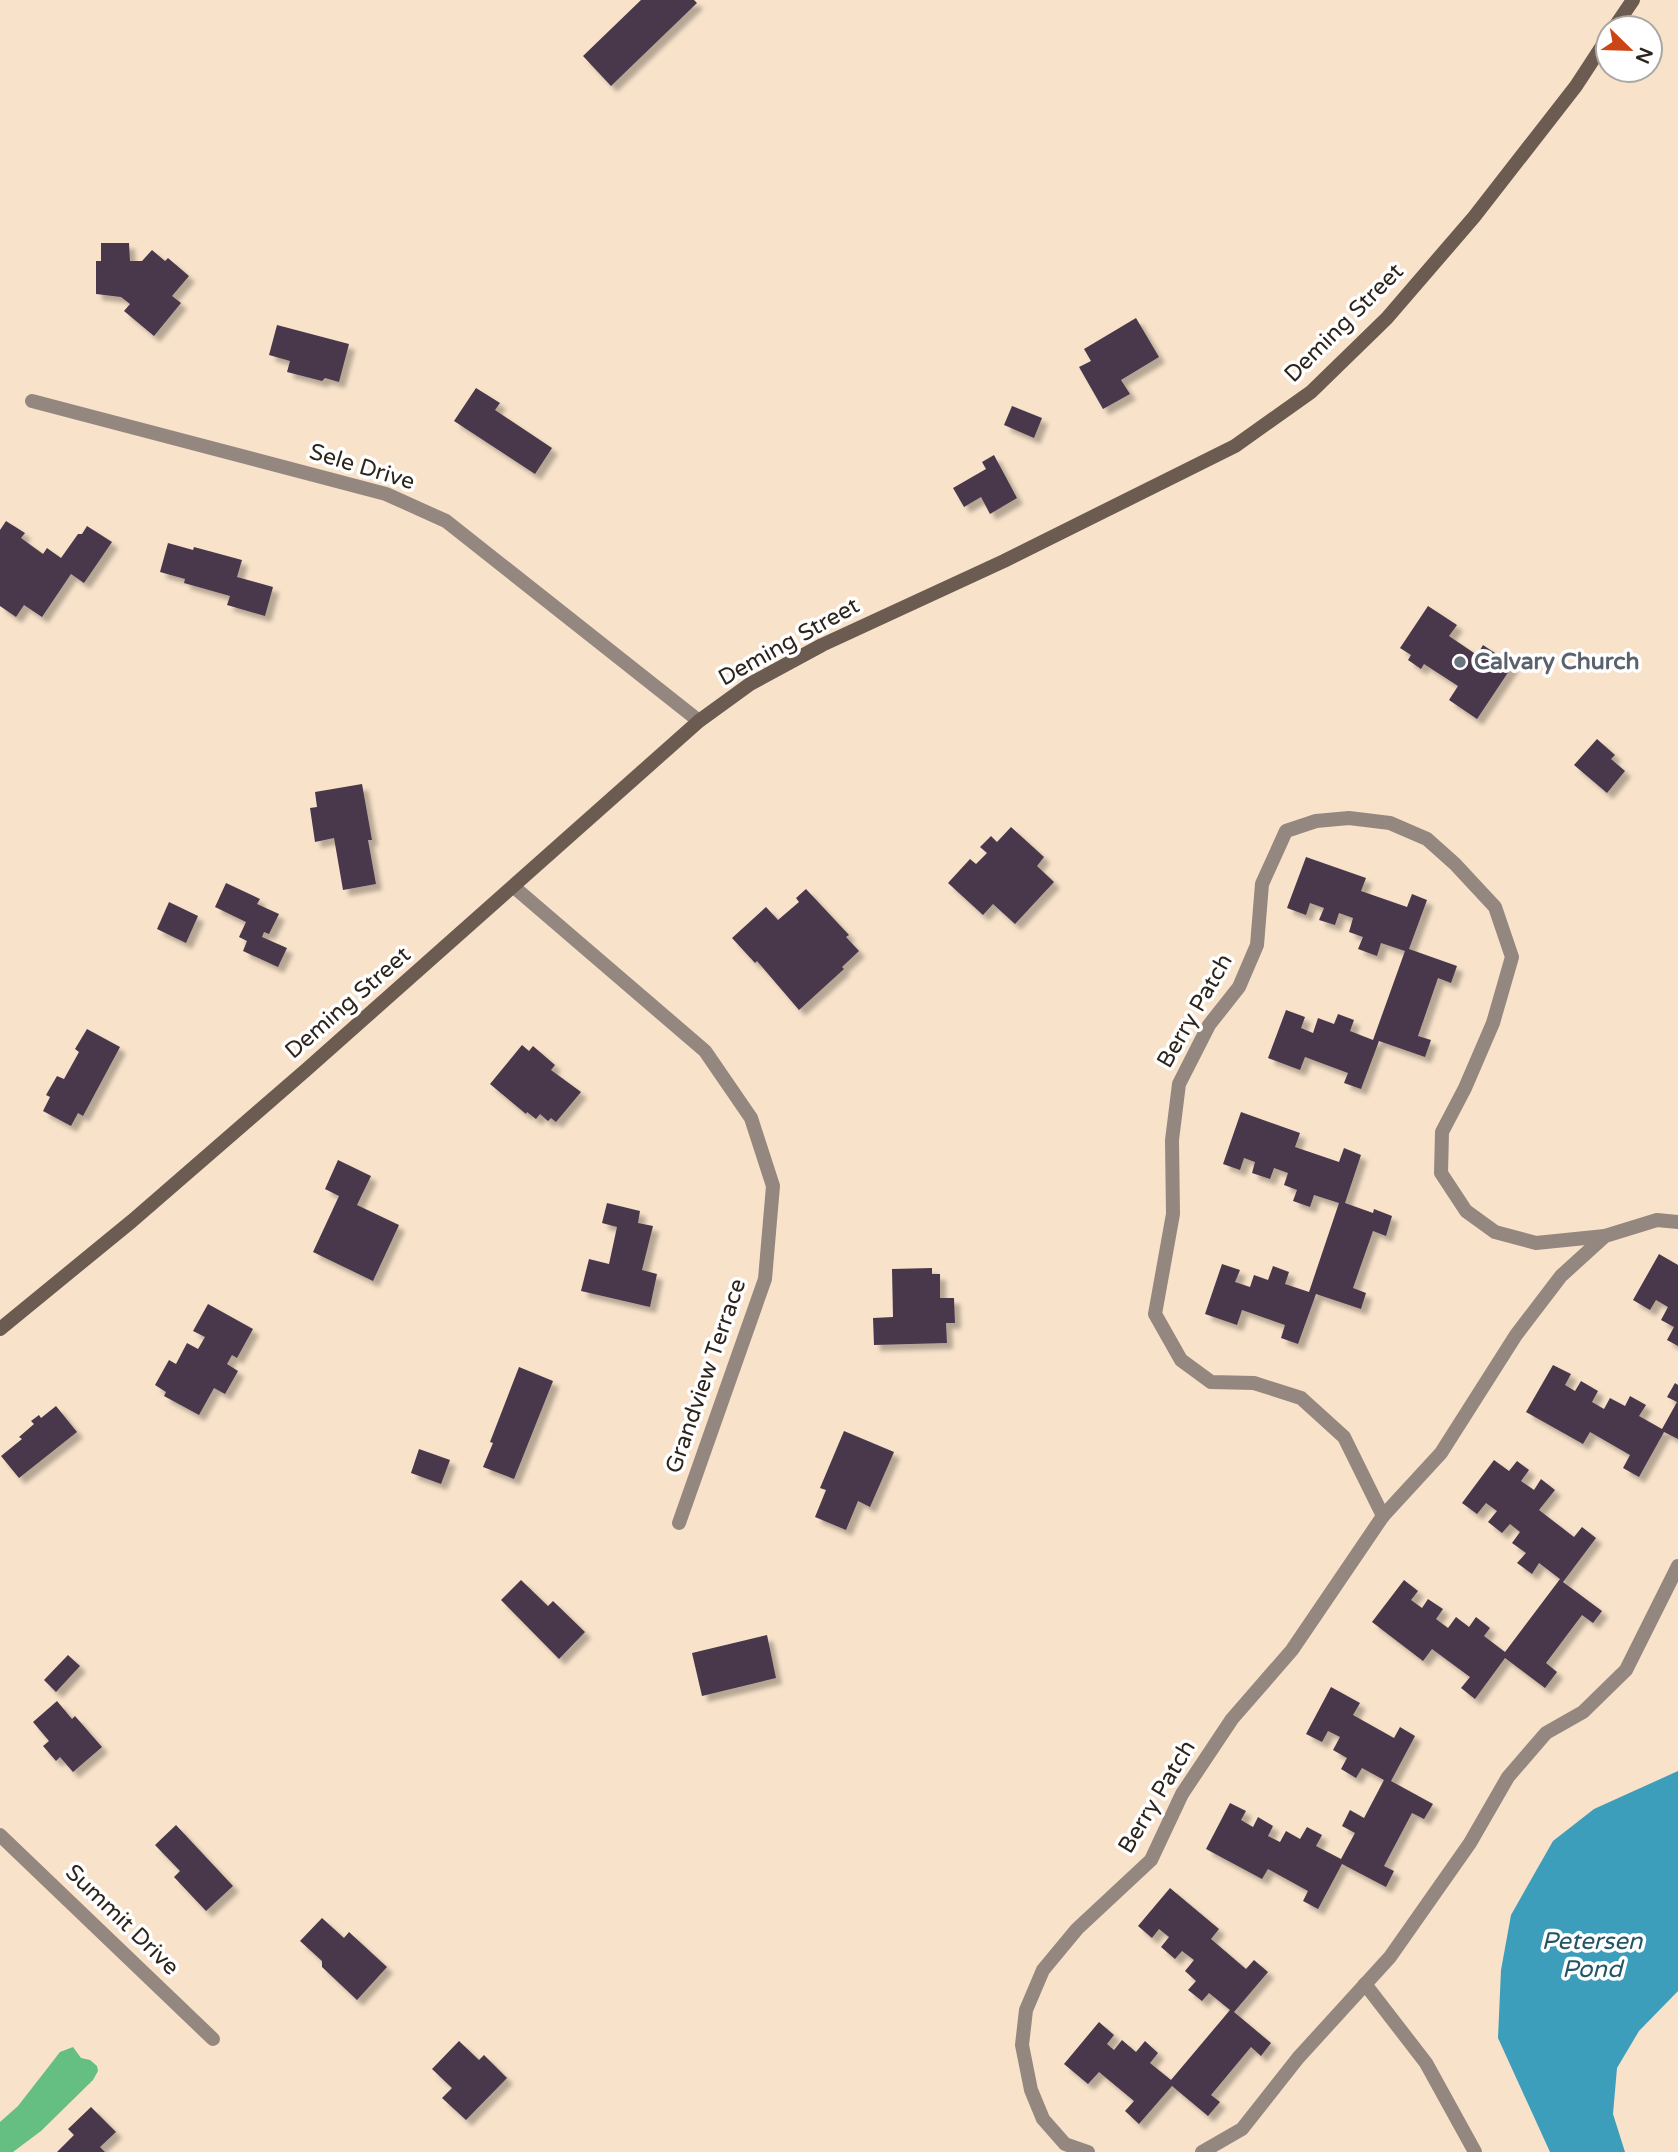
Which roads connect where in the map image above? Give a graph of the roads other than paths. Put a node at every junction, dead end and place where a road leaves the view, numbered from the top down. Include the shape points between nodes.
1 (1594, 58) edge
2 (32, 401) dead end
3 (699, 721) junction
4 (514, 887) junction
5 (1678, 1222) edge
6 (1605, 1236) junction
7 (0, 1329) edge
8 (1383, 1516) junction
9 (679, 1522) dead end
10 (1678, 1566) edge
11 (0, 1835) edge
12 (1365, 1984) junction
13 (213, 2039) dead end
14 (1062, 2148) edge
15 (1088, 2152) edge
16 (1202, 2152) edge
17 (1475, 2152) edge

1 - 3 street, Deming Street via 1474,217 1387,318 1311,392 1235,446 822,645 750,684
2 - 3 street, Sele Drive via 386,494 446,521
3 - 4 street, Deming Street
4 - 7 street, Deming Street via 132,1221
4 - 9 street, Grandview Terrace via 705,1051 751,1118 773,1186 765,1279
5 - 6 street, Berry Patch via 1657,1220
6 - 8 street, Berry Patch via 1561,1276 1516,1335 1441,1453
6 - 8 street, Berry Patch via 1536,1243 1495,1232 1466,1211 1441,1173 1442,1132 1493,1023 1511,957 1495,907 1427,839 1390,823 1349,818 1316,821 1286,831 1262,884 1257,946 1239,987 1209,1025 1179,1084 1172,1140 1173,1214 1155,1314 1181,1360 1211,1382 1254,1384 1301,1398 1344,1437
8 - 14 street, Berry Patch via 1292,1650 1232,1718 1182,1794 1151,1860 1077,1929 1043,1970 1026,2010 1022,2045 1031,2090
10 - 12 street via 1626,1670 1583,1712 1546,1733 1508,1777 1470,1843 1390,1957
11 - 13 street, Summit Drive
12 - 16 street via 1242,2129
12 - 17 street via 1426,2063
14 - 15 street, Berry Patch

